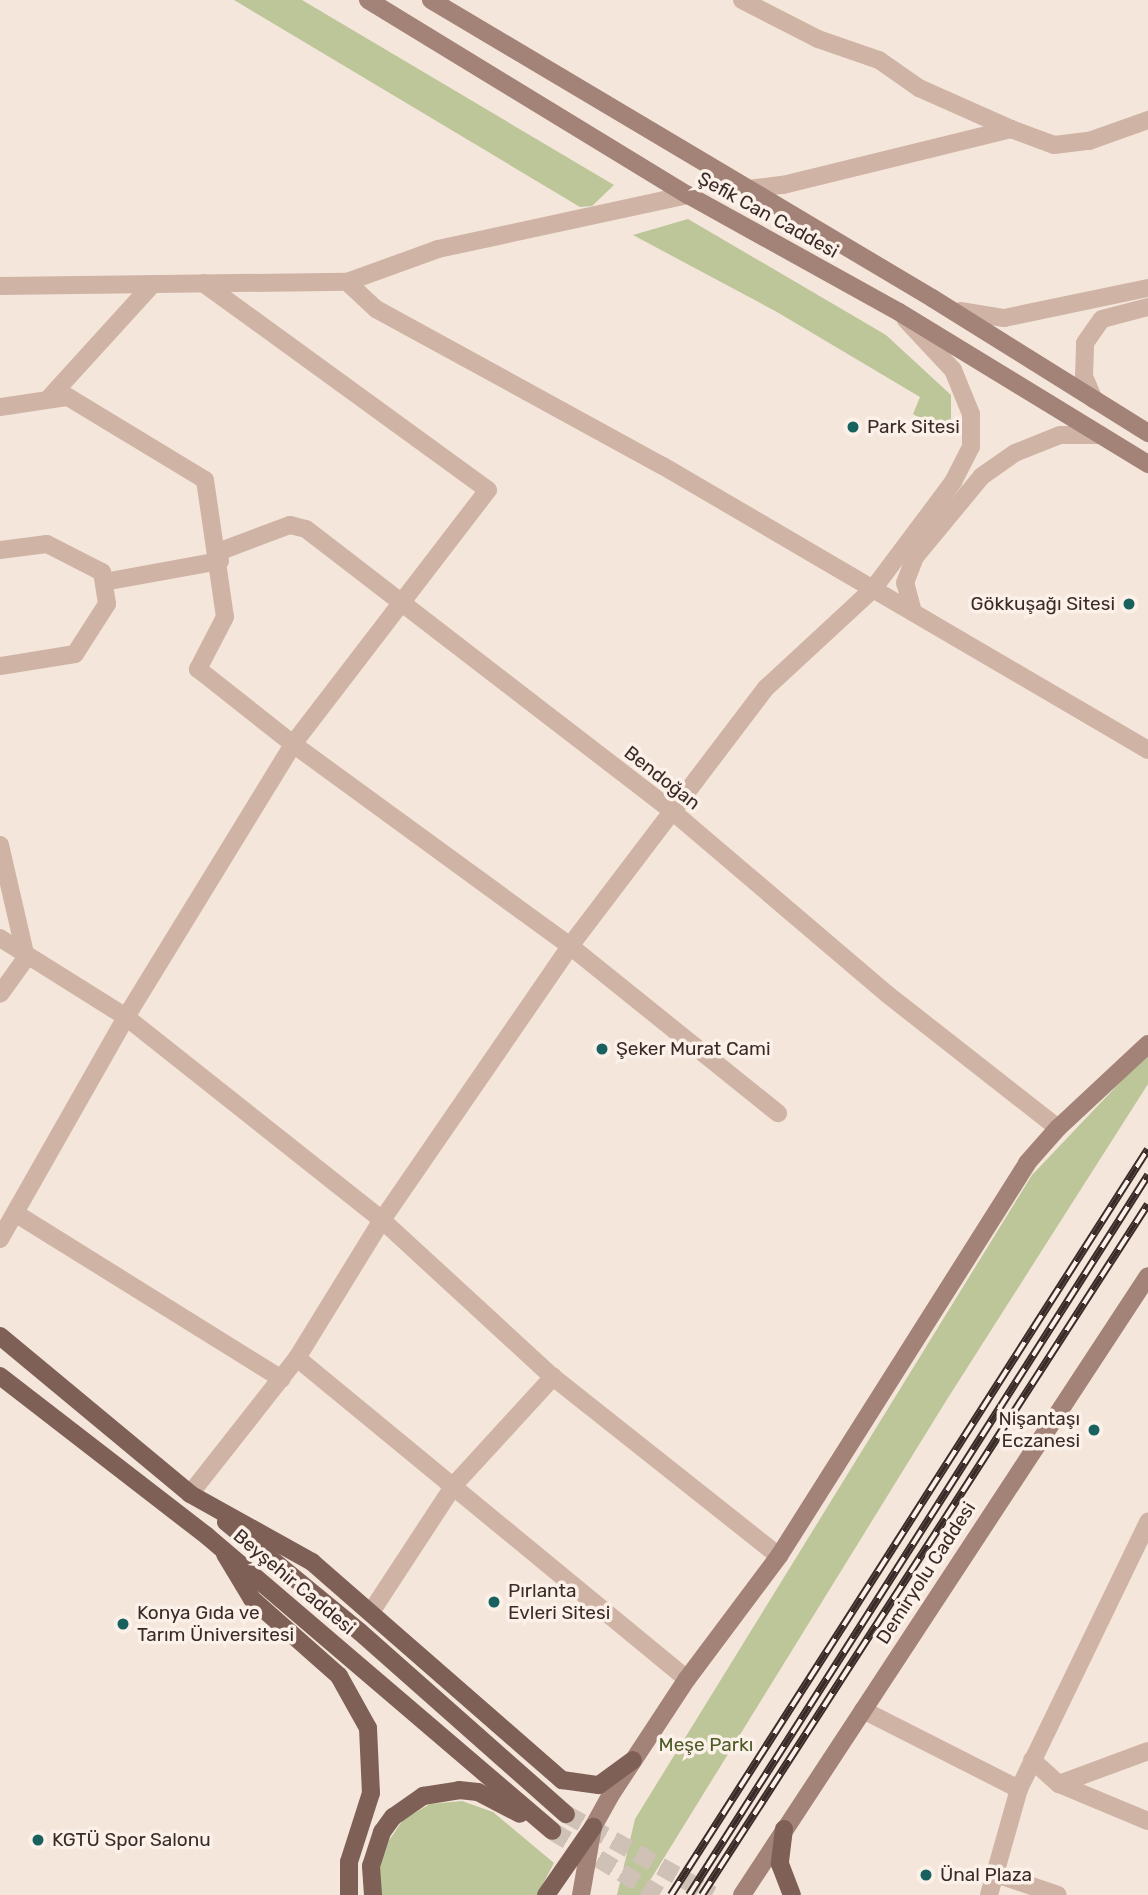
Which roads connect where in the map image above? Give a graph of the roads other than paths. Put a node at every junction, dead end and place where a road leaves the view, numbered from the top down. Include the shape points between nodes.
1 (368, 0) edge
2 (431, 0) edge
3 (742, 0) edge
4 (1148, 120) edge
5 (1012, 130) junction
6 (748, 188) junction
7 (688, 195) junction
8 (347, 282) junction
9 (203, 283) junction
10 (152, 285) junction
11 (0, 286) edge
12 (1148, 288) edge
13 (947, 307) junction
14 (1148, 307) edge
15 (899, 312) junction
16 (49, 398) junction
17 (1094, 400) junction
18 (0, 407) edge
19 (1148, 433) edge
20 (1101, 435) junction
21 (1148, 464) edge
22 (0, 550) edge
23 (219, 556) junction
24 (892, 561) junction
25 (104, 582) junction
26 (873, 589) junction
27 (399, 604) junction
28 (913, 612) junction
29 (0, 666) edge
30 (293, 744) junction
31 (1148, 750) edge
32 (671, 811) junction
33 (0, 845) edge
34 (0, 938) edge
35 (570, 946) junction
36 (26, 958) junction
37 (0, 993) edge
38 (126, 1017) junction
39 (1148, 1044) edge
40 (778, 1113) dead end
41 (1058, 1128) junction
42 (15, 1213) junction
43 (382, 1220) junction
44 (0, 1239) edge
45 (1146, 1284) edge
46 (0, 1336) edge
47 (297, 1358) junction
48 (0, 1376) edge
49 (553, 1377) junction
50 (282, 1379) junction
51 (454, 1485) junction
52 (190, 1494) junction
53 (212, 1510) junction
54 (1148, 1522) edge
55 (224, 1551) junction
56 (779, 1556) junction
57 (371, 1612) junction
58 (687, 1679) junction
59 (863, 1710) junction
60 (1148, 1751) edge
61 (633, 1760) junction
62 (1032, 1760) junction
63 (1059, 1784) junction
64 (1019, 1788) junction
65 (566, 1814) tunnel mouth
66 (1148, 1821) edge
67 (593, 1827) junction
68 (784, 1829) junction
69 (996, 1874) junction
70 (349, 1895) edge
71 (373, 1895) edge
72 (547, 1895) edge
73 (581, 1895) edge
74 (742, 1895) edge
75 (792, 1895) edge
76 (989, 1895) edge
77 (1058, 1895) edge

1 - 7 main road, Şefik Can Caddesi
2 - 6 main road, Şefik Can Caddesi
3 - 5 street via 818,38 879,60 919,88
4 - 5 street via 1090,141 1054,145
5 - 6 street via 783,185
6 - 13 main road, Şefik Can Caddesi
7 - 8 street via 438,249
7 - 15 main road, Şefik Can Caddesi
8 - 9 street
8 - 26 street via 376,309 663,466
9 - 10 street
9 - 27 street via 488,490
10 - 11 street
10 - 16 street
12 - 13 street via 1003,318 982,318
13 - 17 main road, Şefik Can Caddesi
14 - 17 street via 1102,320 1085,344 1084,376
15 - 20 main road, Şefik Can Caddesi
15 - 24 street via 953,370 971,414 971,446 953,482
16 - 18 street
16 - 23 street via 68,397 205,480
17 - 19 main road, Şefik Can Caddesi
20 - 21 main road, Şefik Can Caddesi
20 - 28 street via 1059,435 1015,453 982,476 915,557 905,583
22 - 25 street via 47,544 102,572
23 - 25 street, Bendoğan
23 - 27 street, Bendoğan via 290,525 306,528
23 - 30 street via 225,617 198,669
24 - 26 street
24 - 28 street via 889,584
25 - 29 street via 107,604 75,654
26 - 28 street
26 - 32 street via 766,688
27 - 30 street
27 - 32 street, Bendoğan
28 - 31 street
30 - 35 street
30 - 38 street
32 - 35 street
32 - 41 street, Bendoğan via 887,994
33 - 36 street
34 - 36 street
35 - 40 street
35 - 43 street
36 - 37 street
36 - 38 street
38 - 42 street
38 - 43 street
39 - 41 main road
41 - 56 main road via 1027,1163
42 - 44 street
42 - 50 street
43 - 47 street
43 - 49 street
45 - 59 main road, Demiryolu Caddesi
46 - 52 main road
47 - 50 street
47 - 51 street
48 - 55 main road, Beyşehir Caddesi
49 - 51 street
49 - 56 street
50 - 52 street
51 - 57 street
51 - 58 street
52 - 53 main road
53 - 57 main road via 288,1545
53 - 65 main road, Beyşehir Caddesi
54 - 62 street
55 - 70 main road via 229,1567 252,1599 346,1686 368,1728 371,1793 349,1862
55 - 71 main road, Beyşehir Caddesi via 552,1831 478,1792 450,1790 423,1796 400,1811 382,1832 371,1866
56 - 58 main road
57 - 61 main road via 562,1780 598,1785
58 - 61 main road
59 - 64 street
59 - 68 main road, Demiryolu Caddesi
60 - 63 street
61 - 67 main road
62 - 63 street
62 - 64 street
63 - 66 street
64 - 69 street
67 - 72 main road
67 - 73 main road
68 - 74 main road, Demiryolu Caddesi
68 - 75 main road via 781,1874
69 - 76 street
69 - 77 street

